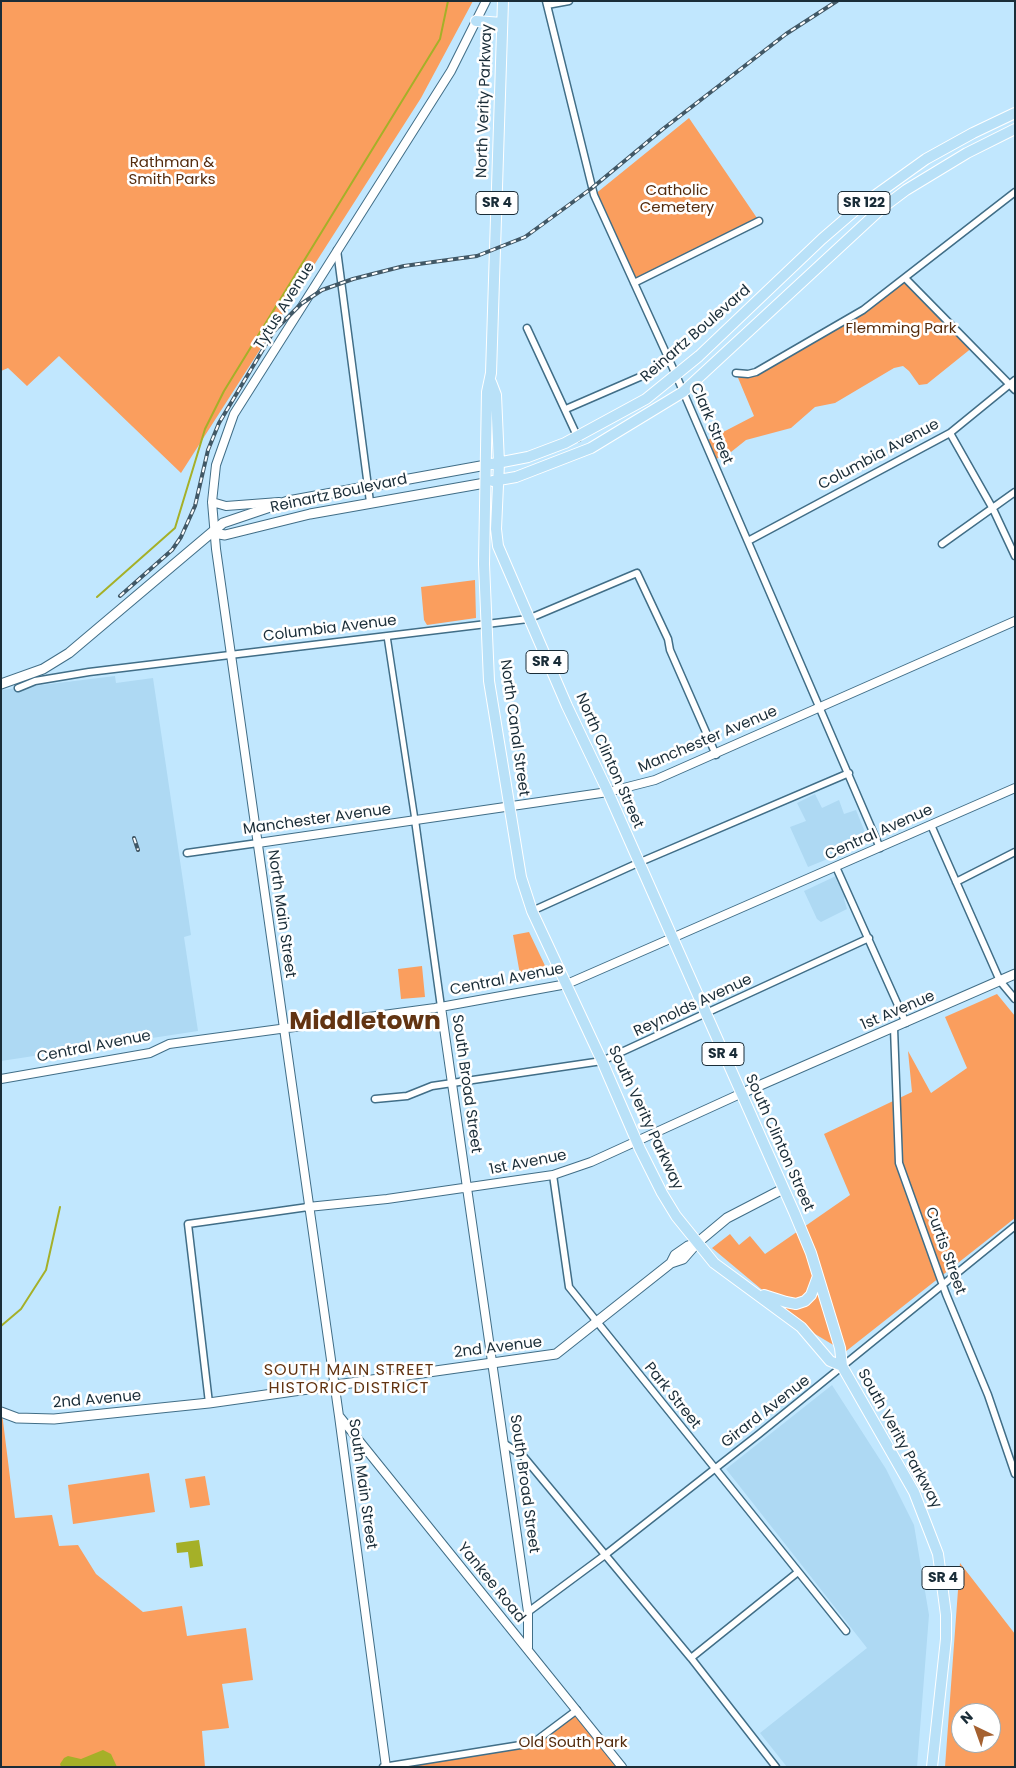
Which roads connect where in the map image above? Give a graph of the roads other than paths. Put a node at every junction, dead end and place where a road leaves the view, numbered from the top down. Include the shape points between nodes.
1 (486, 1) edge
2 (503, 1) edge
3 (569, 1) edge
4 (547, 3) edge
5 (476, 21) junction
6 (502, 23) junction
7 (1015, 113) edge
8 (1015, 129) edge
9 (1015, 192) edge
10 (758, 221) dead end
11 (336, 250) junction
12 (905, 278) junction
13 (634, 283) junction
14 (527, 328) dead end
15 (656, 370) dead end
16 (736, 373) dead end
17 (676, 375) junction
18 (491, 382) junction
19 (1012, 382) edge
20 (1015, 390) edge
21 (683, 392) junction
22 (566, 410) junction
23 (950, 433) junction
24 (578, 438) junction
25 (498, 463) junction
26 (486, 465) junction
27 (497, 480) junction
28 (484, 483) junction
29 (368, 485) junction
30 (1015, 492) edge
31 (288, 501) junction
32 (212, 502) junction
33 (370, 502) junction
34 (993, 509) junction
35 (213, 533) junction
36 (748, 541) junction
37 (942, 544) dead end
38 (1015, 556) edge
39 (528, 619) junction
40 (1015, 621) edge
41 (488, 624) junction
42 (388, 636) junction
43 (231, 655) junction
44 (1, 684) edge
45 (17, 684) junction
46 (820, 707) junction
47 (716, 754) junction
48 (849, 773) junction
49 (1015, 788) edge
50 (608, 792) junction
51 (510, 806) junction
52 (416, 820) junction
53 (931, 825) junction
54 (258, 843) junction
55 (880, 848) junction
56 (1015, 852) edge
57 (187, 853) dead end
58 (638, 864) junction
59 (836, 867) junction
60 (956, 882) junction
61 (532, 911) junction
62 (869, 938) junction
63 (671, 939) junction
64 (1015, 974) edge
65 (1000, 981) junction
66 (567, 984) junction
67 (1015, 999) edge
68 (441, 1007) junction
69 (706, 1015) junction
70 (906, 1023) junction
71 (283, 1028) junction
72 (894, 1028) junction
73 (602, 1061) junction
74 (1, 1079) edge
75 (452, 1083) junction
76 (740, 1094) junction
77 (375, 1099) dead end
78 (637, 1140) junction
79 (552, 1176) junction
80 (468, 1188) junction
81 (783, 1189) junction
82 (308, 1206) junction
83 (1015, 1226) edge
84 (697, 1243) junction
85 (818, 1276) junction
86 (943, 1284) junction
87 (754, 1292) junction
88 (596, 1322) junction
89 (492, 1362) junction
90 (842, 1366) junction
91 (334, 1385) junction
92 (210, 1403) junction
93 (1, 1412) edge
94 (339, 1416) junction
95 (505, 1444) junction
96 (715, 1468) junction
97 (1015, 1474) edge
98 (605, 1555) junction
99 (798, 1572) junction
100 (528, 1612) junction
101 (846, 1631) dead end
102 (528, 1648) junction
103 (692, 1658) junction
104 (577, 1710) junction
105 (385, 1767) edge
106 (622, 1767) edge
107 (776, 1767) edge
108 (932, 1767) edge

1 - 5 street, Tytus Avenue
2 - 6 main road, North Verity Parkway / SR 4
3 - 4 street
4 - 13 street, Clark Street via 594,195
5 - 6 main road
5 - 11 street, Tytus Avenue via 451,71
6 - 18 main road, North Verity Parkway / SR 4
7 - 17 main road, Reinartz Boulevard / SR 122 via 933,155 859,207
8 - 21 main road, Reinartz Boulevard via 967,153 882,208
9 - 12 street
10 - 13 street
11 - 29 street
11 - 32 street, Tytus Avenue via 234,414 216,465
12 - 16 street via 863,310 756,372
12 - 19 street
13 - 17 street, Clark Street
14 - 22 street
15 - 22 street
17 - 21 street, Clark Street
17 - 24 main road, Reinartz Boulevard / SR 122 via 646,399
18 - 25 main road, North Verity Parkway / SR 4 via 496,395
18 - 26 main road, North Verity Parkway / SR 4 via 487,392
19 - 20 street
19 - 23 street, Columbia Avenue
21 - 27 main road, Reinartz Boulevard via 591,448 516,477
21 - 36 street, Clark Street
22 - 24 street
23 - 34 street
23 - 36 street, Columbia Avenue
24 - 25 main road, Reinartz Boulevard / SR 122 via 528,457
25 - 26 main road, Reinartz Boulevard / SR 122
25 - 27 main road, North Verity Parkway / SR 4
26 - 28 main road, North Canal Street / SR 4
26 - 29 main road, Reinartz Boulevard / SR 122
27 - 28 main road, Reinartz Boulevard
27 - 39 main road, North Clinton Street / SR 4 via 497,541
28 - 33 main road, Reinartz Boulevard
28 - 41 main road, North Canal Street / SR 4
29 - 31 main road, Reinartz Boulevard / SR 122
29 - 33 street
30 - 34 street
31 - 32 street via 226,506
31 - 35 main road, Reinartz Boulevard / SR 122 via 223,523
32 - 35 street, Tytus Avenue
33 - 35 main road, Reinartz Boulevard via 225,535
34 - 37 street
34 - 38 street
35 - 43 street, Tytus Avenue
35 - 45 main road, Reinartz Boulevard / SR 122 via 73,650
36 - 46 street, Clark Street
39 - 41 street, Columbia Avenue
39 - 47 street, Columbia Avenue via 637,573
39 - 50 main road, North Clinton Street / SR 4
40 - 46 street, Manchester Avenue
41 - 42 street, Columbia Avenue
41 - 51 main road, North Canal Street / SR 4 via 489,681
42 - 43 street, Columbia Avenue
42 - 52 street
43 - 45 street, Columbia Avenue
43 - 54 street, North Main Street
44 - 45 main road, Columbia Avenue / SR 122
46 - 47 street, Manchester Avenue
46 - 48 street, Clark Street
47 - 50 street, Manchester Avenue via 655,780
48 - 55 street, Clark Street
48 - 58 street
49 - 53 street, Central Avenue
50 - 51 street, Manchester Avenue
50 - 58 main road, North Clinton Street / SR 4
51 - 52 street, Manchester Avenue
51 - 61 main road, North Canal Street / SR 4 via 521,877
52 - 54 street, Manchester Avenue
52 - 68 street, South Broad Street
53 - 55 street, Central Avenue
53 - 60 street
54 - 57 street, Manchester Avenue
54 - 71 street, North Main Street
55 - 59 street, Central Avenue
56 - 60 street
58 - 61 street
58 - 63 main road, North Clinton Street / SR 4
59 - 62 street
59 - 63 street, Central Avenue
60 - 65 street
61 - 66 main road, North Canal Street / SR 4
62 - 69 street, Reynolds Avenue
62 - 70 street
63 - 66 street, Central Avenue
63 - 69 main road, South Clinton Street / SR 4
64 - 65 main road, 1st Avenue
65 - 67 street
65 - 70 main road, 1st Avenue
66 - 68 street, Central Avenue
66 - 73 main road, South Verity Parkway / SR 4
68 - 71 street, Central Avenue
68 - 75 street, South Broad Street
69 - 73 street, Reynolds Avenue
69 - 76 main road, South Clinton Street / SR 4
70 - 72 main road, 1st Avenue
71 - 74 street, Central Avenue via 169,1044 150,1053
71 - 82 street, South Main Street
72 - 76 main road, 1st Avenue
72 - 86 street, Curtis Street via 899,1163
73 - 75 street, Reynolds Avenue
73 - 78 main road, South Verity Parkway / SR 4
75 - 77 street, Reynolds Avenue via 432,1086 407,1096
75 - 80 street, South Broad Street
76 - 78 street, 1st Avenue
76 - 81 main road, South Clinton Street / SR 4
78 - 79 street, 1st Avenue
78 - 84 main road, South Verity Parkway / SR 4 via 662,1193
79 - 80 street, 1st Avenue
79 - 88 street, Park Street via 569,1287
80 - 82 street, 1st Avenue
80 - 89 street, South Broad Street
81 - 84 main road, 2nd Avenue via 734,1213
81 - 85 main road, South Clinton Street / SR 4 via 806,1239
82 - 91 street, South Main Street
82 - 92 street, 1st Avenue via 188,1224
83 - 86 street, Girard Avenue
84 - 87 main road, South Verity Parkway / SR 4 via 714,1263
84 - 88 main road, 2nd Avenue via 675,1255 671,1264
85 - 87 main road via 811,1295 796,1304
85 - 90 main road, South Clinton Street / SR 4 via 840,1348
86 - 90 street, Girard Avenue
86 - 97 street, Curtis Street via 988,1395
87 - 90 main road, South Verity Parkway / SR 4 via 800,1327 830,1361
88 - 89 main road, 2nd Avenue via 556,1354
88 - 96 street, Park Street
89 - 91 main road, 2nd Avenue
89 - 95 street, South Broad Street
90 - 96 street, Girard Avenue
90 - 108 main road, South Verity Parkway / SR 4 via 914,1492 938,1554 946,1639
91 - 92 main road, 2nd Avenue
91 - 94 street, South Main Street
92 - 93 main road, 2nd Avenue via 54,1419 17,1418
94 - 102 street, Yankee Road
94 - 105 street, South Main Street
95 - 98 street via 523,1456
95 - 100 street, South Broad Street
96 - 98 street, Girard Avenue
96 - 99 street, Park Street
98 - 100 street, Girard Avenue
98 - 103 street
99 - 101 street, Park Street
99 - 103 street
100 - 102 street, South Broad Street
102 - 104 street, Yankee Road
103 - 107 street
104 - 105 street via 533,1743
104 - 106 street, Yankee Road

